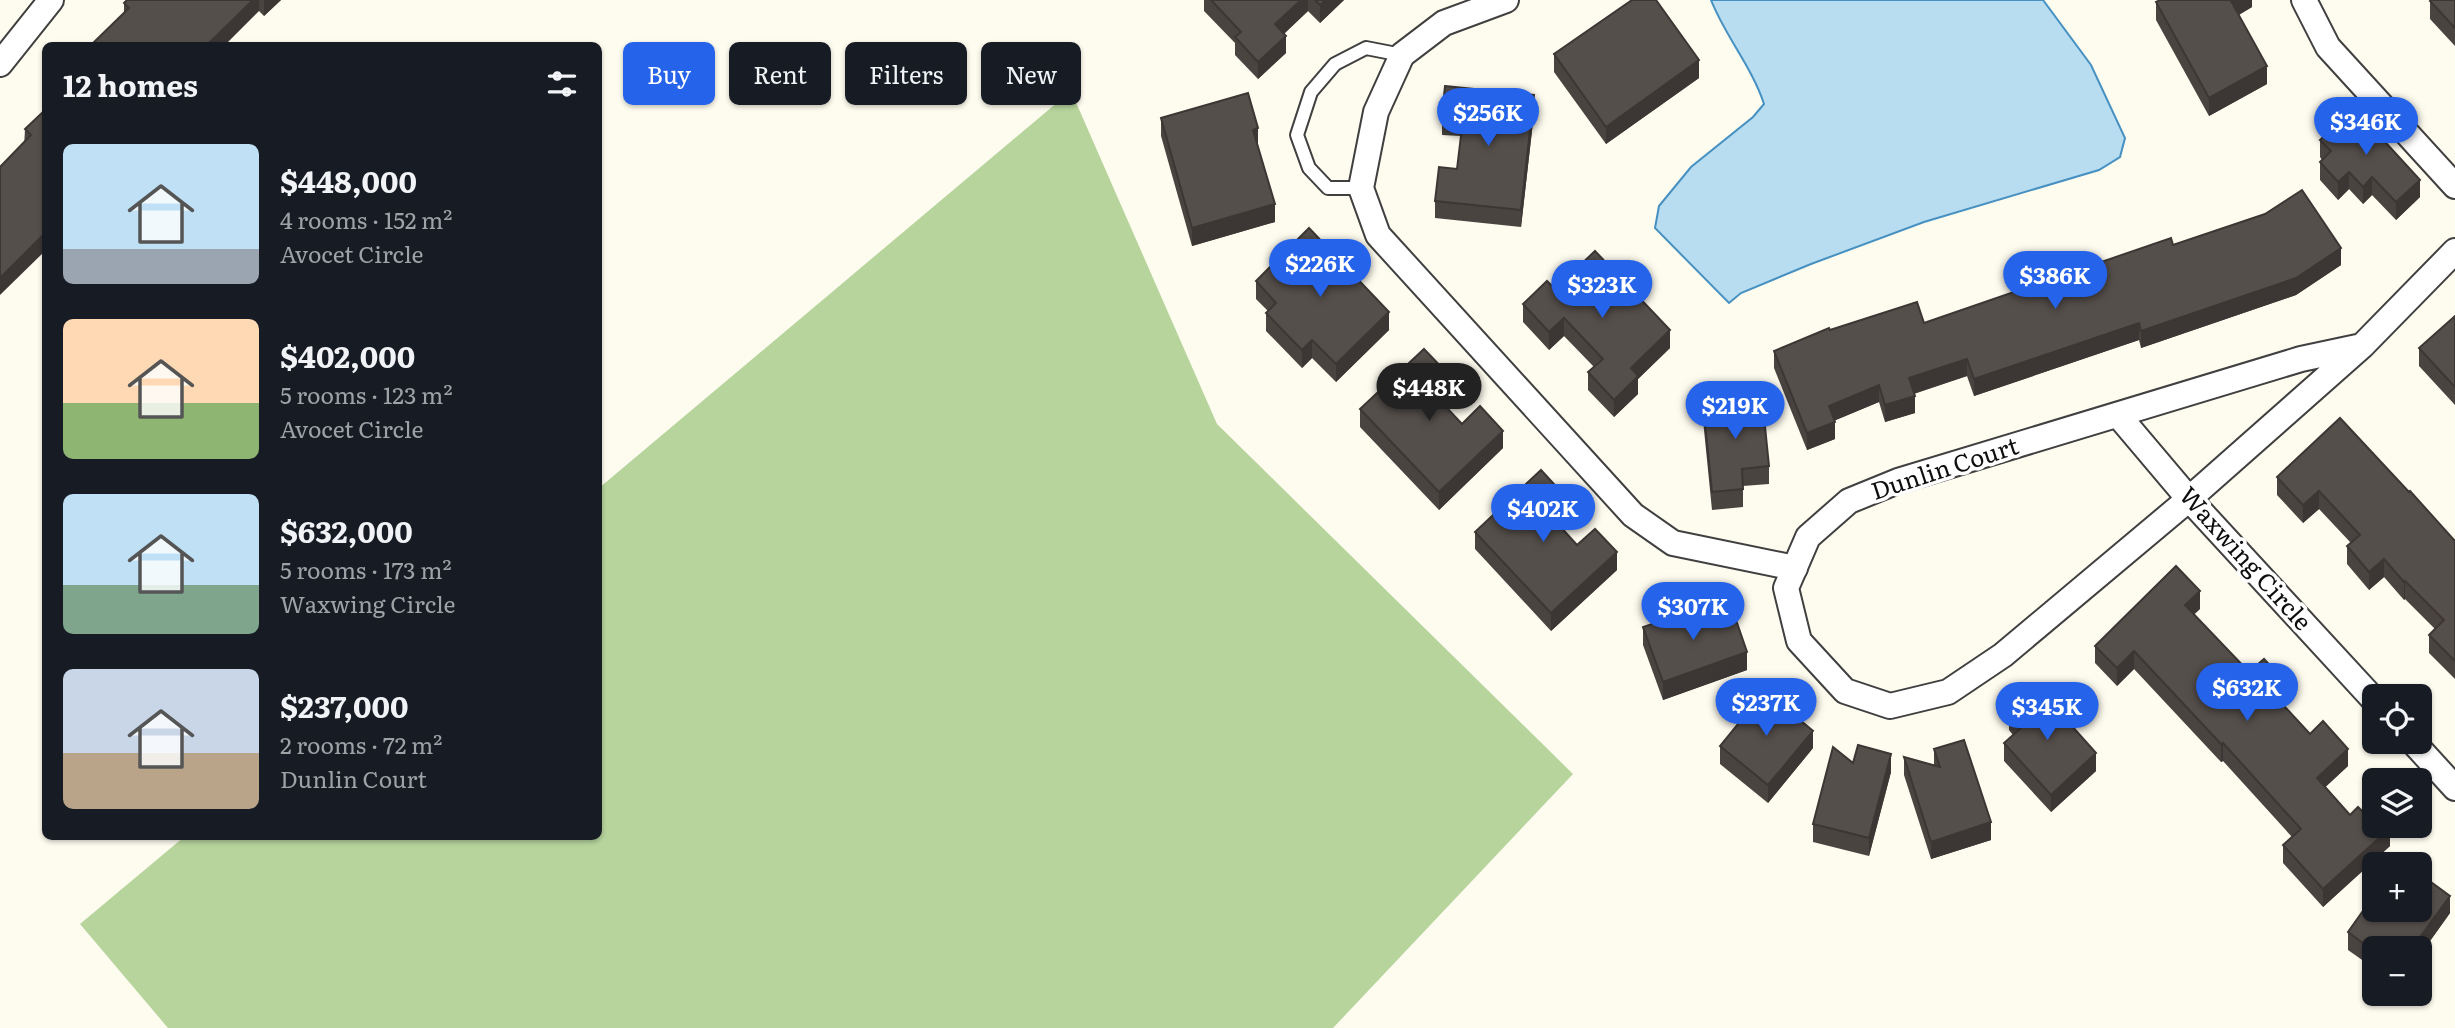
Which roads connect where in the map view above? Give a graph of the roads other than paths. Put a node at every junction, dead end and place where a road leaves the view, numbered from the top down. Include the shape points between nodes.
1 (51, 0) edge
2 (1506, 0) edge
3 (2304, 0) edge
4 (1402, 55) junction
5 (0, 64) edge
6 (2455, 186) edge
7 (1361, 188) junction
8 (2455, 251) edge
9 (2362, 346) junction
10 (2119, 415) junction
11 (2189, 499) junction
12 (1795, 568) junction
13 (2362, 687) edge
14 (2424, 754) edge
15 (2455, 788) edge

1 - 5 street
2 - 4 street via 1444,23
3 - 6 street via 2328,47
4 - 7 street via 1376,112
4 - 7 lane via 1366,48 1335,64 1311,92 1297,135 1309,167 1328,188
7 - 12 street via 1378,234 1633,515 1673,543
8 - 9 street, Dunlin Court
9 - 10 street, Dunlin Court via 2301,359
9 - 11 street, Dunlin Court
10 - 11 street, Waxwing Circle
10 - 12 street, Dunlin Court via 1898,481 1849,501 1808,537
11 - 12 street, Dunlin Court via 2003,655 1948,692 1890,706 1844,691 1799,641 1786,588
11 - 13 street, Waxwing Circle
14 - 15 street

